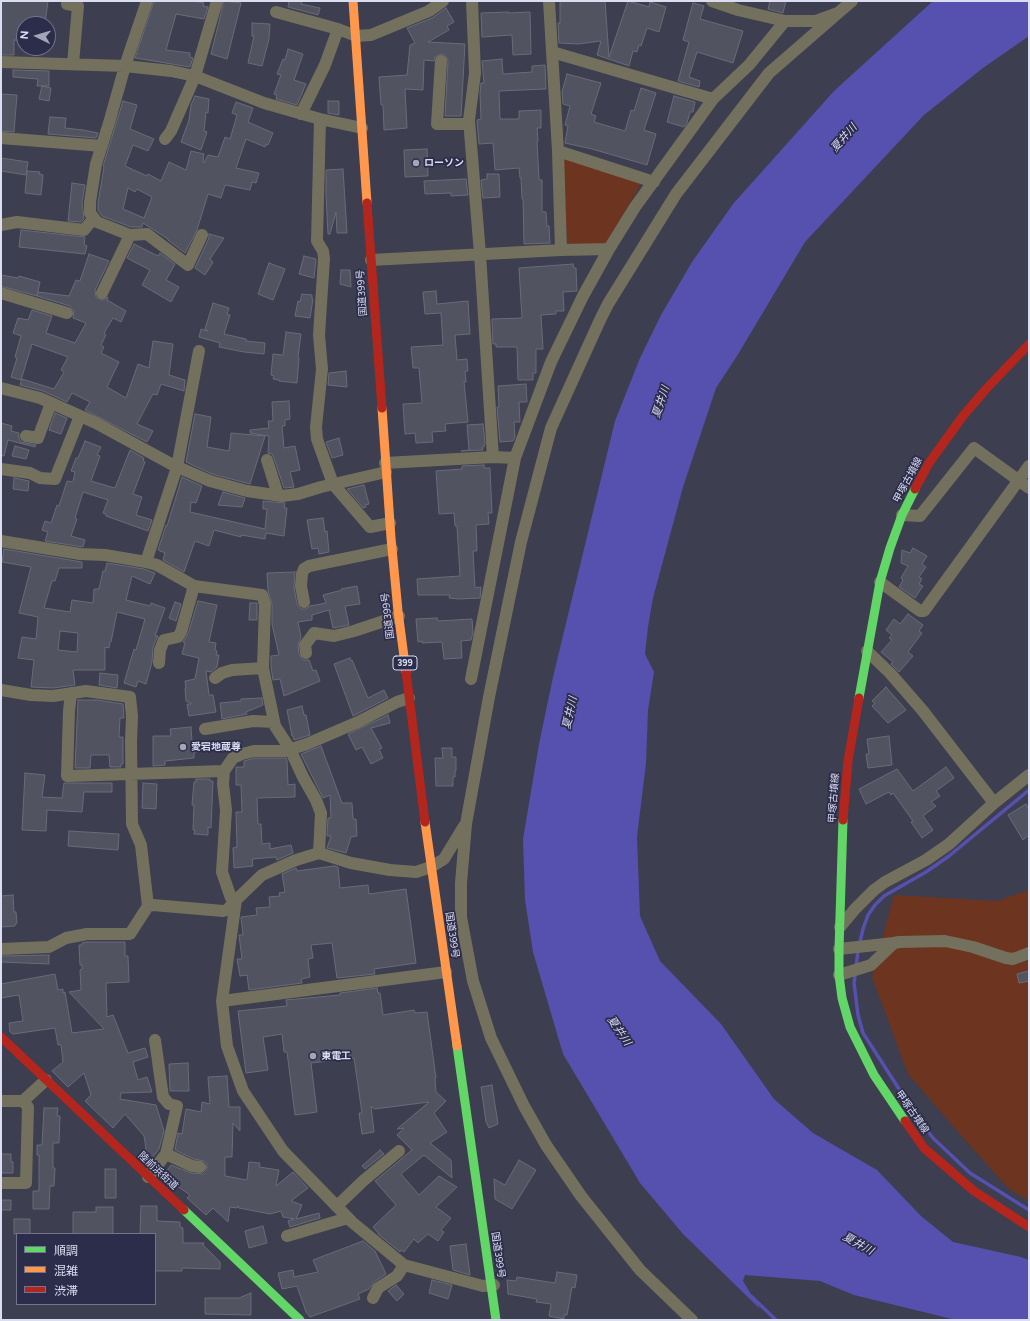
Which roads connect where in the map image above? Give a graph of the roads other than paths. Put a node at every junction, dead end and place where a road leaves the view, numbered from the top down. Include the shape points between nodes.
1 (147, 1) edge
2 (217, 1) edge
3 (353, 1) edge
4 (443, 1) edge
5 (472, 1) edge
6 (549, 1) edge
7 (712, 1) edge
8 (852, 1) edge
9 (67, 4) dead end
10 (276, 12) dead end
11 (838, 13) junction
12 (784, 21) junction
13 (338, 29) junction
14 (356, 36) junction
15 (552, 52) junction
16 (441, 61) dead end
17 (1, 62) edge
18 (73, 64) junction
19 (125, 66) junction
20 (195, 76) junction
21 (713, 99) junction
22 (301, 114) junction
23 (320, 119) junction
24 (469, 124) junction
25 (362, 128) junction
26 (1, 138) edge
27 (165, 139) dead end
28 (102, 146) junction
29 (558, 151) junction
30 (654, 182) junction
31 (94, 218) junction
32 (1, 225) edge
33 (130, 235) junction
34 (202, 235) dead end
35 (609, 249) junction
36 (561, 250) junction
37 (480, 254) junction
38 (371, 260) junction
39 (1, 293) edge
40 (102, 293) dead end
41 (67, 313) dead end
42 (1029, 344) edge
43 (199, 351) dead end
44 (1, 388) edge
45 (51, 403) junction
46 (80, 416) junction
47 (26, 436) dead end
48 (493, 458) junction
49 (515, 458) junction
50 (267, 460) dead end
51 (1029, 466) edge
52 (177, 467) junction
53 (386, 467) junction
54 (1, 469) edge
55 (1018, 480) junction
56 (333, 484) junction
57 (1029, 488) edge
58 (278, 495) junction
59 (902, 515) junction
60 (390, 523) junction
61 (1, 541) edge
62 (392, 549) junction
63 (146, 562) junction
64 (880, 582) junction
65 (194, 586) junction
66 (304, 602) dead end
67 (399, 616) junction
68 (867, 652) junction
69 (306, 653) dead end
70 (159, 663) dead end
71 (263, 668) junction
72 (215, 678) dead end
73 (471, 679) dead end
74 (1, 690) edge
75 (71, 693) junction
76 (409, 698) junction
77 (274, 722) junction
78 (206, 729) dead end
79 (290, 749) junction
80 (224, 771) junction
81 (132, 773) junction
82 (1029, 775) edge
83 (994, 803) junction
84 (466, 824) junction
85 (320, 853) junction
86 (431, 868) junction
87 (236, 900) junction
88 (148, 906) junction
89 (840, 928) junction
90 (894, 943) junction
91 (1, 949) edge
92 (844, 949) junction
93 (1029, 953) edge
94 (446, 972) junction
95 (845, 974) junction
96 (222, 1001) junction
97 (1, 1037) edge
98 (155, 1040) dead end
99 (46, 1080) junction
100 (23, 1101) junction
101 (1, 1102) edge
102 (399, 1151) dead end
103 (166, 1154) junction
104 (200, 1167) dead end
105 (148, 1177) junction
106 (1, 1183) edge
107 (337, 1206) junction
108 (348, 1218) junction
109 (1029, 1227) edge
110 (287, 1236) dead end
111 (404, 1265) junction
112 (493, 1285) junction
113 (373, 1298) dead end
114 (300, 1320) edge
115 (496, 1320) edge
116 (692, 1320) edge

1 - 19 street
2 - 20 street
3 - 14 main road, 国道399号 / 399
4 - 14 street via 429,11 371,35
5 - 24 street via 475,73
6 - 15 street
7 - 12 street
8 - 11 street
9 - 18 street via 78,6
10 - 13 street
11 - 12 street via 816,21
11 - 84 street via 769,73 676,194 605,309 551,428 521,542
12 - 21 street via 749,65
13 - 14 street
13 - 22 street via 325,65
14 - 25 main road, 国道399号 / 399
15 - 21 street
15 - 29 street
16 - 24 street via 437,124
17 - 18 street
18 - 19 street
19 - 20 street
19 - 28 street
20 - 22 street via 264,103
20 - 27 street
21 - 30 street
22 - 23 street
23 - 25 street
23 - 56 street via 317,241 324,258 319,335 322,383 316,427 317,439
24 - 37 street
25 - 38 main road, 国道399号 / 399
26 - 28 street
28 - 31 street via 96,164 90,202 90,213
29 - 30 street
29 - 36 street
30 - 35 street
31 - 32 street via 84,230 17,222
31 - 33 street via 97,222
33 - 34 street via 147,234 188,265
33 - 40 street
35 - 36 street
35 - 49 street via 551,362
36 - 37 street
37 - 38 street
37 - 48 street
38 - 53 main road, 国道399号 / 399
39 - 41 street
42 - 59 main road, 甲塚古墳線 via 987,388 951,432 929,463
43 - 52 street
44 - 45 street
45 - 46 street
45 - 47 street via 38,438
46 - 52 street
46 - 54 street via 55,479
48 - 49 street
48 - 53 street
49 - 73 street
50 - 58 street
51 - 55 street
52 - 58 street via 210,481 247,491
52 - 63 street
53 - 56 street
53 - 60 main road, 国道399号 / 399
55 - 57 street
55 - 59 street via 974,448 920,516
55 - 64 street via 924,611 920,611
56 - 58 street via 298,494
56 - 60 street via 370,526
59 - 64 main road, 甲塚古墳線
60 - 62 main road, 国道399号 / 399
61 - 63 street
62 - 66 street via 304,569 301,586
62 - 67 main road, 国道399号 / 399
63 - 65 street via 157,565
64 - 68 main road, 甲塚古墳線
65 - 70 street via 181,632 178,637 164,640
65 - 71 street via 262,595 265,604
67 - 69 street via 334,636 314,633 304,645
67 - 76 main road, 国道399号 / 399
68 - 83 street via 890,673 923,711
68 - 89 main road, 甲塚古墳線 via 845,788
71 - 72 street via 232,670
71 - 77 street
74 - 75 street via 53,696
75 - 81 street via 130,696
75 - 81 street via 67,776
76 - 79 street via 307,744
76 - 86 main road, 国道399号 / 399
77 - 78 street via 253,722
77 - 79 street
79 - 80 street via 242,754 233,758
79 - 85 street via 321,813
80 - 81 street
80 - 87 street via 226,810 222,872 231,898
81 - 88 street via 132,824 141,845
82 - 83 street
83 - 89 street via 949,844 874,890
84 - 86 street via 444,859
84 - 116 street via 460,883 461,917 472,981 491,1038 524,1106 581,1196 640,1270
85 - 86 street via 351,863 390,870 416,872
85 - 87 street via 262,875
86 - 94 main road, 国道399号 / 399
87 - 88 street via 223,911
87 - 96 street
88 - 91 street via 130,934 87,934 66,938 48,947
89 - 92 main road, 甲塚古墳線
90 - 92 street
90 - 93 street via 945,941 1013,959
90 - 95 street via 871,965
92 - 95 main road, 甲塚古墳線
94 - 96 street
94 - 112 main road, 国道399号 / 399
95 - 109 main road, 甲塚古墳線 via 842,998 850,1027 874,1075 924,1148 974,1191
96 - 107 street via 228,1046 243,1091 283,1151
97 - 99 main road, 陸前浜街道
98 - 103 street via 163,1097 169,1104 177,1106
99 - 100 street
99 - 105 main road, 陸前浜街道
100 - 101 street
100 - 106 street via 28,1107 26,1183
102 - 107 street
103 - 104 street
103 - 105 street
105 - 114 main road, 陸前浜街道
107 - 108 street
108 - 110 street
108 - 111 street
111 - 112 street via 483,1286
111 - 113 street via 398,1276 378,1288
112 - 115 main road, 国道399号 / 399

